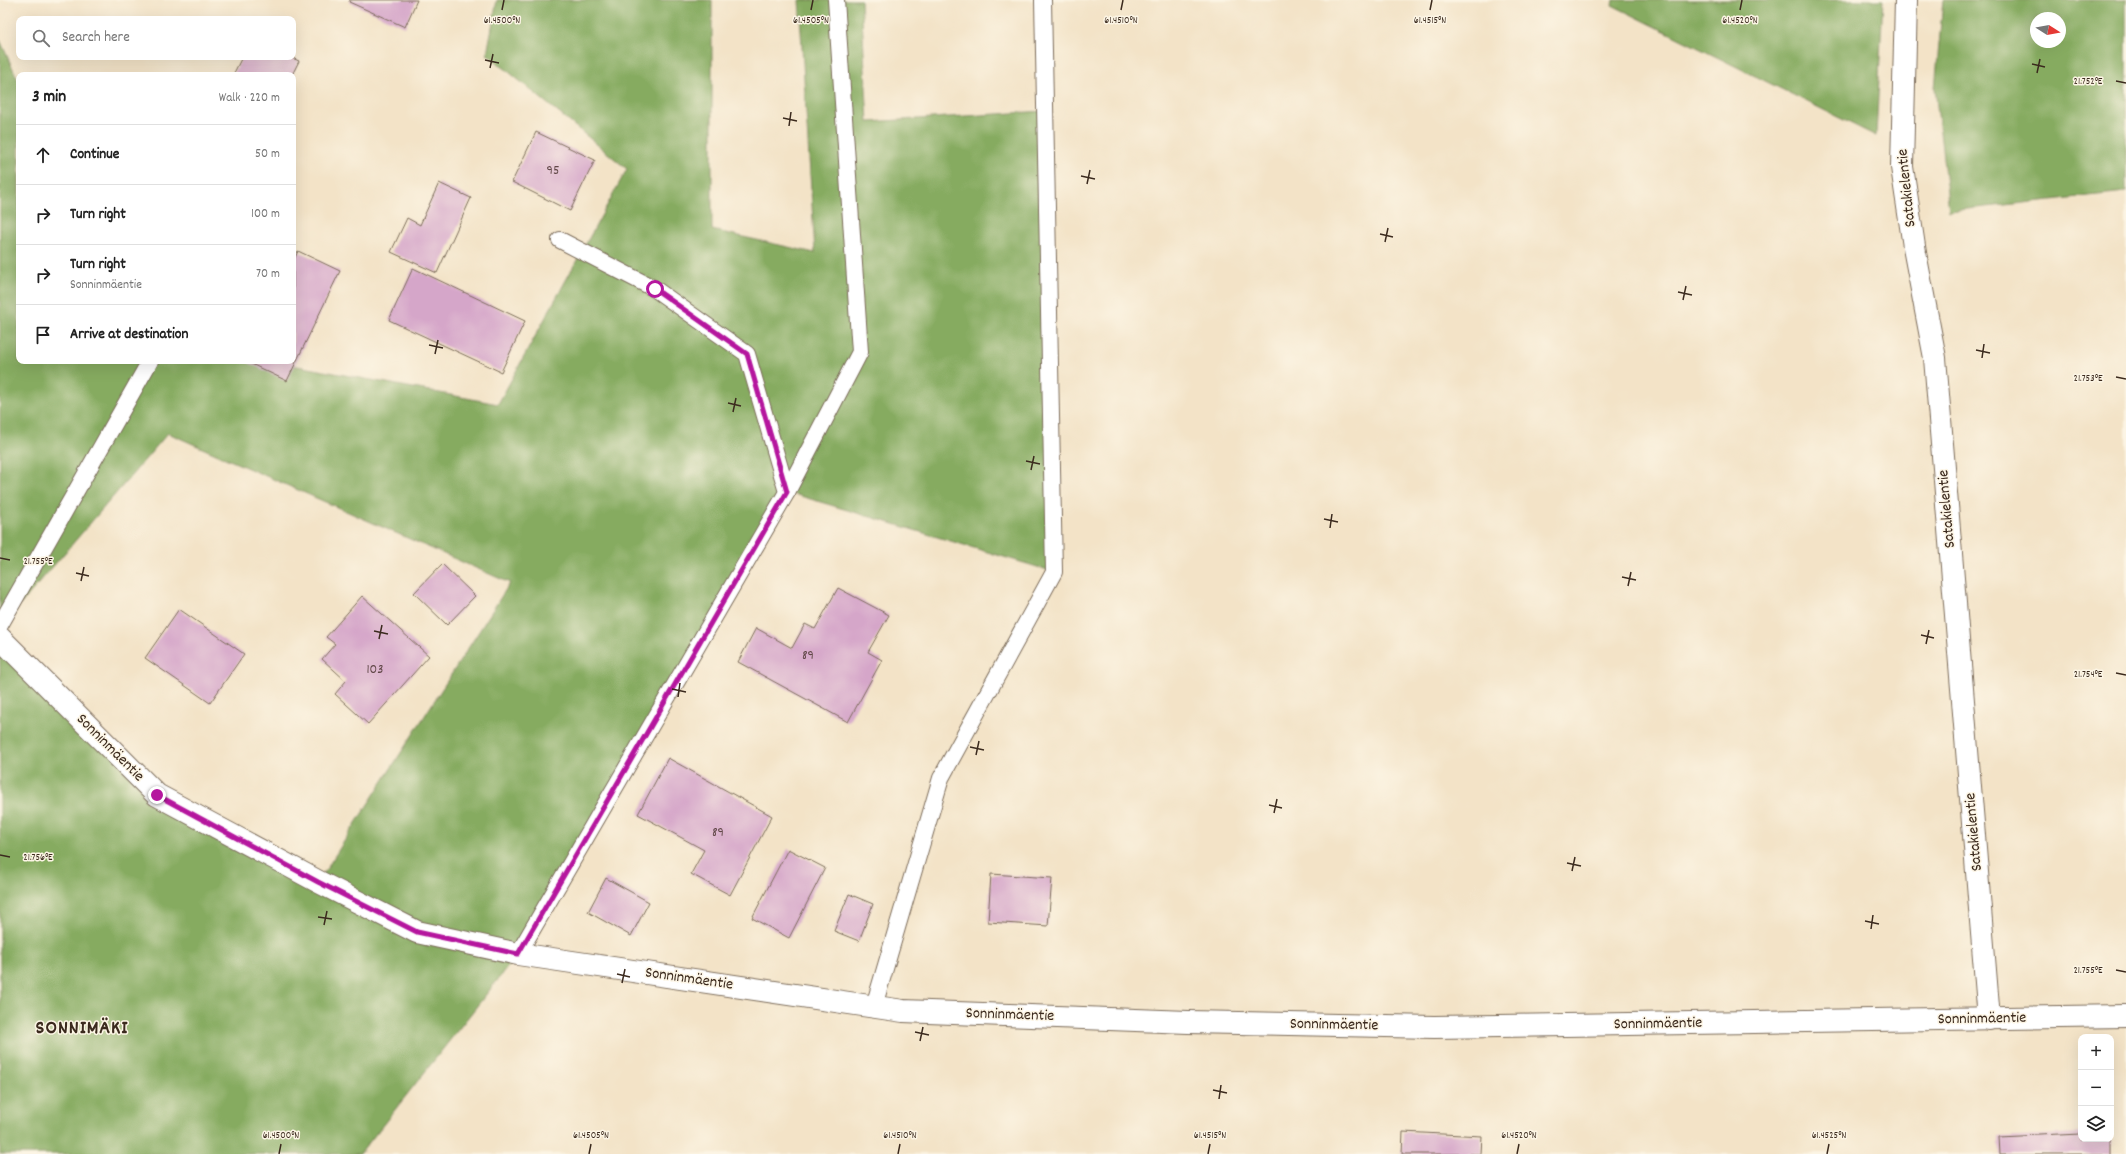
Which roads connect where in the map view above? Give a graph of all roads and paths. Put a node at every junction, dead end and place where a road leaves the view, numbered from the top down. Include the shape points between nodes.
1 (836, 0) edge
2 (1044, 0) edge
3 (1906, 0) edge
4 (560, 240) dead end
5 (148, 364) edge
6 (787, 492) junction
7 (0, 625) edge
8 (0, 638) edge
9 (518, 954) junction
10 (874, 1006) junction
11 (2126, 1016) edge
12 (1989, 1019) junction

1 - 6 lane via 860,352
2 - 10 lane via 1054,572 941,778
3 - 12 street, Satakielentie via 1902,167 1935,358
4 - 6 lane via 655,289 747,354
5 - 7 lane
6 - 9 lane
8 - 9 street, Sonninmäentie via 157,795 417,932
9 - 10 street, Sonninmäentie
10 - 12 street, Sonninmäentie via 903,1011 1188,1022 1434,1027
11 - 12 street, Sonninmäentie

